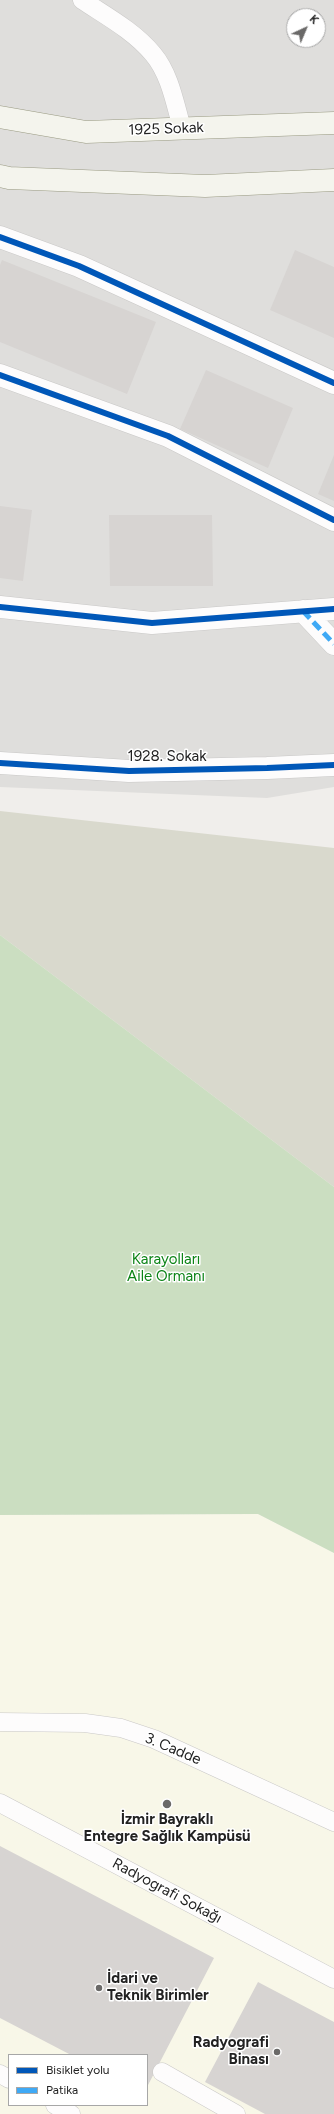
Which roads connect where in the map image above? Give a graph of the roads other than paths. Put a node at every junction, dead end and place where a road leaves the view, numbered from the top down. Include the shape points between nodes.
1 (82, 0) edge
2 (0, 117) edge
3 (334, 123) edge
4 (182, 128) junction
5 (0, 176) edge
6 (334, 180) edge
7 (0, 237) edge
8 (0, 375) edge
9 (334, 383) edge
10 (334, 520) edge
11 (0, 607) edge
12 (334, 609) edge
13 (303, 612) junction
14 (334, 644) edge
15 (0, 763) edge
16 (334, 765) edge
17 (0, 1722) edge
18 (0, 1803) edge
19 (334, 1822) edge
20 (334, 1979) edge
21 (162, 2072) dead end
22 (57, 2106) edge
23 (71, 2114) edge
24 (236, 2114) edge

1 - 4 lane via 125,28 154,54 168,80
2 - 4 main road, 1925 Sokak via 86,132
3 - 4 main road, 1925 Sokak
5 - 6 main road via 205,186
7 - 9 street via 79,266
8 - 10 street via 168,436
11 - 13 street via 152,623
12 - 13 street
13 - 14 street
15 - 16 street, 1928. Sokak via 129,770
17 - 19 lane, 3. Cadde via 85,1723 120,1728 154,1740
18 - 20 lane, Radyografi Sokağı
21 - 24 lane
22 - 23 lane

